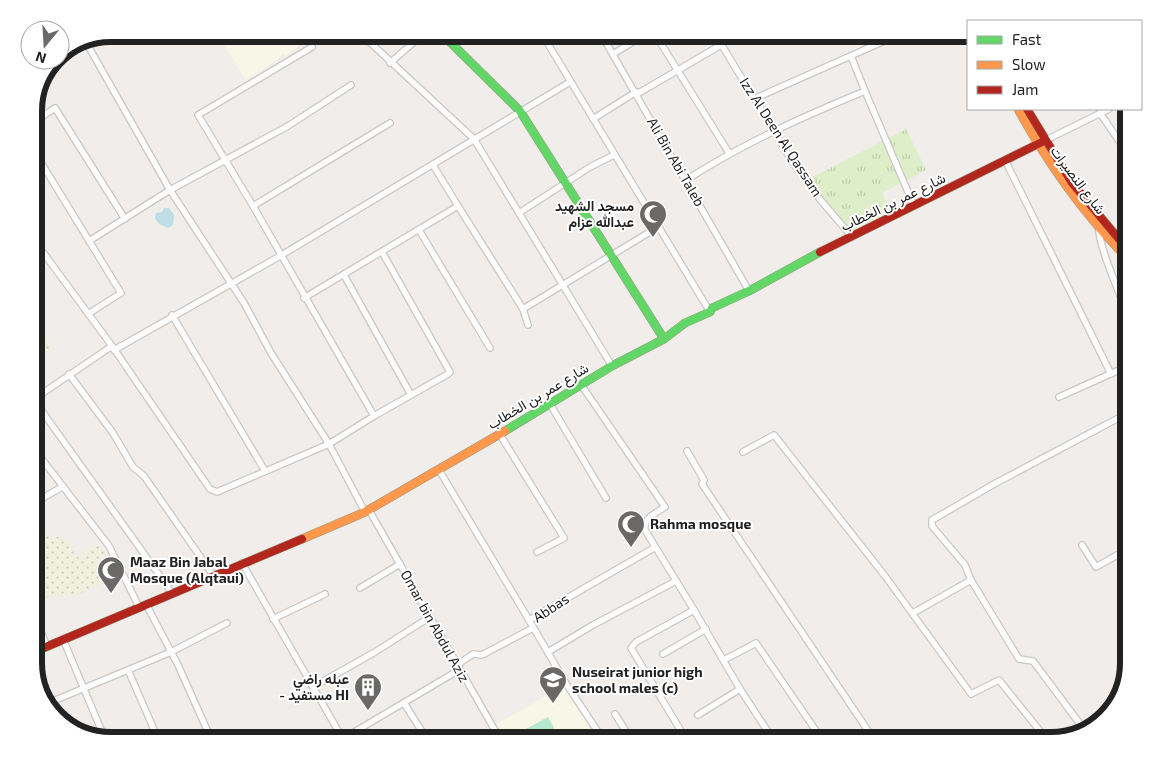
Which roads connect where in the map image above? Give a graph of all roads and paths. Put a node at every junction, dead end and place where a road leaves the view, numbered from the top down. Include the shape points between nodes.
1 (369, 42) edge
2 (414, 42) edge
3 (450, 42) edge
4 (547, 42) edge
5 (606, 42) edge
6 (633, 42) edge
7 (660, 42) edge
8 (719, 42) edge
9 (882, 42) edge
10 (721, 45) junction
11 (88, 46) edge
12 (312, 47) dead end
13 (613, 54) junction
14 (851, 56) junction
15 (390, 63) junction
16 (677, 70) junction
17 (570, 82) junction
18 (351, 85) dead end
19 (865, 91) junction
20 (636, 93) junction
21 (756, 98) junction
22 (1019, 110) edge
23 (1028, 110) edge
24 (1107, 110) edge
25 (520, 111) junction
26 (1100, 113) junction
27 (43, 116) edge
28 (593, 119) junction
29 (390, 123) dead end
30 (774, 129) junction
31 (474, 139) junction
32 (1044, 141) junction
33 (1120, 142) edge
34 (1037, 145) junction
35 (728, 153) junction
36 (614, 155) junction
37 (226, 161) junction
38 (1006, 162) junction
39 (433, 165) junction
40 (43, 166) edge
41 (686, 180) junction
42 (566, 184) junction
43 (170, 190) junction
44 (253, 206) junction
45 (458, 206) junction
46 (914, 206) junction
47 (519, 213) junction
48 (1100, 217) junction
49 (125, 219) junction
50 (658, 226) junction
51 (1098, 227) junction
52 (419, 230) junction
53 (852, 237) junction
54 (1120, 241) edge
55 (89, 242) junction
56 (1120, 250) edge
57 (43, 252) edge
58 (382, 252) junction
59 (610, 255) junction
60 (280, 256) junction
61 (344, 275) junction
62 (231, 284) junction
63 (563, 285) junction
64 (748, 291) junction
65 (1120, 292) edge
66 (304, 298) junction
67 (523, 309) junction
68 (710, 312) junction
69 (88, 314) junction
70 (172, 315) junction
71 (528, 325) dead end
72 (664, 339) junction
73 (113, 348) junction
74 (490, 348) dead end
75 (612, 366) junction
76 (1120, 370) edge
77 (69, 374) junction
78 (1112, 374) junction
79 (582, 386) junction
80 (43, 393) edge
81 (411, 395) junction
82 (1059, 397) dead end
83 (550, 404) junction
84 (43, 413) edge
85 (374, 416) junction
86 (1120, 417) edge
87 (499, 433) junction
88 (329, 444) junction
89 (687, 451) dead end
90 (743, 452) dead end
91 (43, 461) edge
92 (440, 470) junction
93 (265, 471) junction
94 (62, 487) junction
95 (43, 498) edge
96 (606, 498) dead end
97 (367, 511) junction
98 (1082, 545) dead end
99 (654, 548) junction
100 (537, 552) dead end
101 (1120, 554) edge
102 (242, 563) junction
103 (400, 564) junction
104 (212, 575) junction
105 (971, 580) junction
106 (676, 581) junction
107 (360, 588) dead end
108 (172, 593) junction
109 (326, 594) dead end
110 (142, 605) junction
111 (694, 610) junction
112 (912, 613) junction
113 (430, 617) junction
114 (273, 619) junction
115 (529, 620) junction
116 (227, 623) dead end
117 (533, 628) junction
118 (706, 629) junction
119 (43, 637) edge
120 (63, 639) junction
121 (47, 646) junction
122 (43, 648) edge
123 (171, 652) junction
124 (548, 652) junction
125 (663, 654) dead end
126 (724, 660) junction
127 (458, 667) junction
128 (128, 670) junction
129 (313, 687) junction
130 (85, 688) junction
131 (740, 690) junction
132 (54, 701) edge
133 (404, 703) junction
134 (615, 714) dead end
135 (698, 715) dead end
136 (1081, 725) edge
137 (102, 732) edge
138 (155, 732) edge
139 (208, 732) edge
140 (339, 732) edge
141 (354, 732) edge
142 (422, 732) edge
143 (495, 732) edge
144 (598, 732) edge
145 (626, 732) edge
146 (682, 732) edge
147 (768, 732) edge
148 (817, 732) edge
149 (869, 732) edge
150 (1041, 732) edge

1 - 15 street
2 - 15 street
3 - 25 street
4 - 17 street
5 - 13 street, Ali Bin Abi Taleb
6 - 13 street
7 - 16 street
8 - 10 street, Izz Al Deen Al Qassam
9 - 14 street
10 - 16 street
10 - 21 street, Izz Al Deen Al Qassam
11 - 43 street, Omar bin Abdul Aziz
12 - 37 street via 198,115
13 - 20 street, Ali Bin Abi Taleb
14 - 19 street
14 - 21 street
15 - 31 street
16 - 20 street
16 - 35 street
17 - 25 street
17 - 28 street
18 - 37 street
19 - 30 street
19 - 46 street
20 - 28 street
20 - 41 street, Ali Bin Abi Taleb
21 - 30 street, Izz Al Deen Al Qassam
22 - 34 street, شارع النصيرات
23 - 32 street, شارع النصيرات
24 - 26 street
25 - 31 street
25 - 42 street
26 - 32 street
26 - 33 street
27 - 49 street via 55,108
28 - 36 street
29 - 44 street
30 - 35 street
30 - 53 street, Izz Al Deen Al Qassam via 794,164
31 - 39 street
31 - 47 street
32 - 34 street, شارع عمر بن الخطاب
32 - 48 street, شارع النصيرات
34 - 38 street, شارع عمر بن الخطاب
34 - 51 street, شارع النصيرات
35 - 41 street
36 - 42 street
36 - 50 street
37 - 43 street
37 - 44 street
38 - 46 street, شارع عمر بن الخطاب
38 - 78 street
39 - 45 street
39 - 60 street
40 - 55 street
41 - 64 street, Ali Bin Abi Taleb
42 - 47 street
42 - 59 street
43 - 49 street
43 - 62 street, Omar bin Abdul Aziz
44 - 60 street
45 - 52 street
45 - 67 street
46 - 53 street, شارع عمر بن الخطاب
47 - 63 street
48 - 51 street
48 - 54 street, شارع النصيرات
49 - 55 street
50 - 59 street
50 - 68 street
51 - 56 street, شارع النصيرات
51 - 65 street via 1101,246
52 - 58 street
52 - 74 street
53 - 64 street, شارع عمر بن الخطاب
55 - 69 street via 121,293
57 - 69 street
58 - 61 street
58 - 81 street via 449,373
59 - 63 street
59 - 72 street
60 - 62 street
60 - 66 street
61 - 66 street
61 - 81 street
62 - 70 street
62 - 88 street, Omar bin Abdul Aziz via 270,353
63 - 67 street
63 - 75 street
64 - 68 street, شارع عمر بن الخطاب via 712,308
66 - 85 street
67 - 71 street
68 - 72 street, شارع عمر بن الخطاب via 685,323
69 - 73 street
70 - 73 street via 160,325
70 - 93 street
72 - 75 street, شارع عمر بن الخطاب
73 - 77 street
73 - 93 street via 210,488 217,492
75 - 79 street, شارع عمر بن الخطاب
76 - 78 street
77 - 80 street
77 - 104 street
78 - 82 street
79 - 83 street, شارع عمر بن الخطاب
79 - 99 street via 665,507 644,524
81 - 85 street
83 - 87 street, شارع عمر بن الخطاب
83 - 96 street
84 - 108 street
85 - 88 street
86 - 105 street via 932,520 932,526 965,565
87 - 92 street, شارع عمر بن الخطاب
87 - 100 street via 564,538
88 - 93 street
88 - 97 street, Omar bin Abdul Aziz
89 - 149 street via 704,480 702,484
90 - 112 street via 774,435 840,516
91 - 94 street
92 - 97 street, شارع عمر بن الخطاب
92 - 115 street
94 - 95 street
94 - 110 street via 109,546
97 - 102 street, شارع عمر بن الخطاب
97 - 103 street, Omar bin Abdul Aziz
98 - 101 street via 1096,567
99 - 106 street
99 - 115 street, Abbas
102 - 104 street, شارع عمر بن الخطاب
102 - 114 street
103 - 107 street
103 - 113 street, Omar bin Abdul Aziz
104 - 108 street, شارع عمر بن الخطاب
105 - 112 street
105 - 136 street via 1019,659 1033,662
106 - 111 street
106 - 124 street
108 - 110 street, شارع عمر بن الخطاب
109 - 114 street
110 - 120 street, شارع عمر بن الخطاب
110 - 123 street
111 - 118 street
111 - 146 street via 636,642 631,648
112 - 150 street via 971,694 999,680
113 - 127 street, Omar bin Abdul Aziz
113 - 129 street
114 - 129 street
115 - 117 street, Abbas
116 - 123 street
117 - 124 street
117 - 127 street, Abbas via 482,655 473,654
118 - 125 street
118 - 126 street
119 - 121 street
120 - 121 street, شارع عمر بن الخطاب
120 - 130 street
121 - 122 street, شارع عمر بن الخطاب
123 - 128 street
123 - 139 street
124 - 144 street
126 - 131 street
126 - 148 street via 756,643
127 - 133 street, Abbas
127 - 143 street, Omar bin Abdul Aziz
128 - 130 street
128 - 138 street
129 - 140 street
130 - 132 street
130 - 137 street
131 - 135 street
131 - 147 street
133 - 141 street, Abbas
133 - 142 street
134 - 145 street

